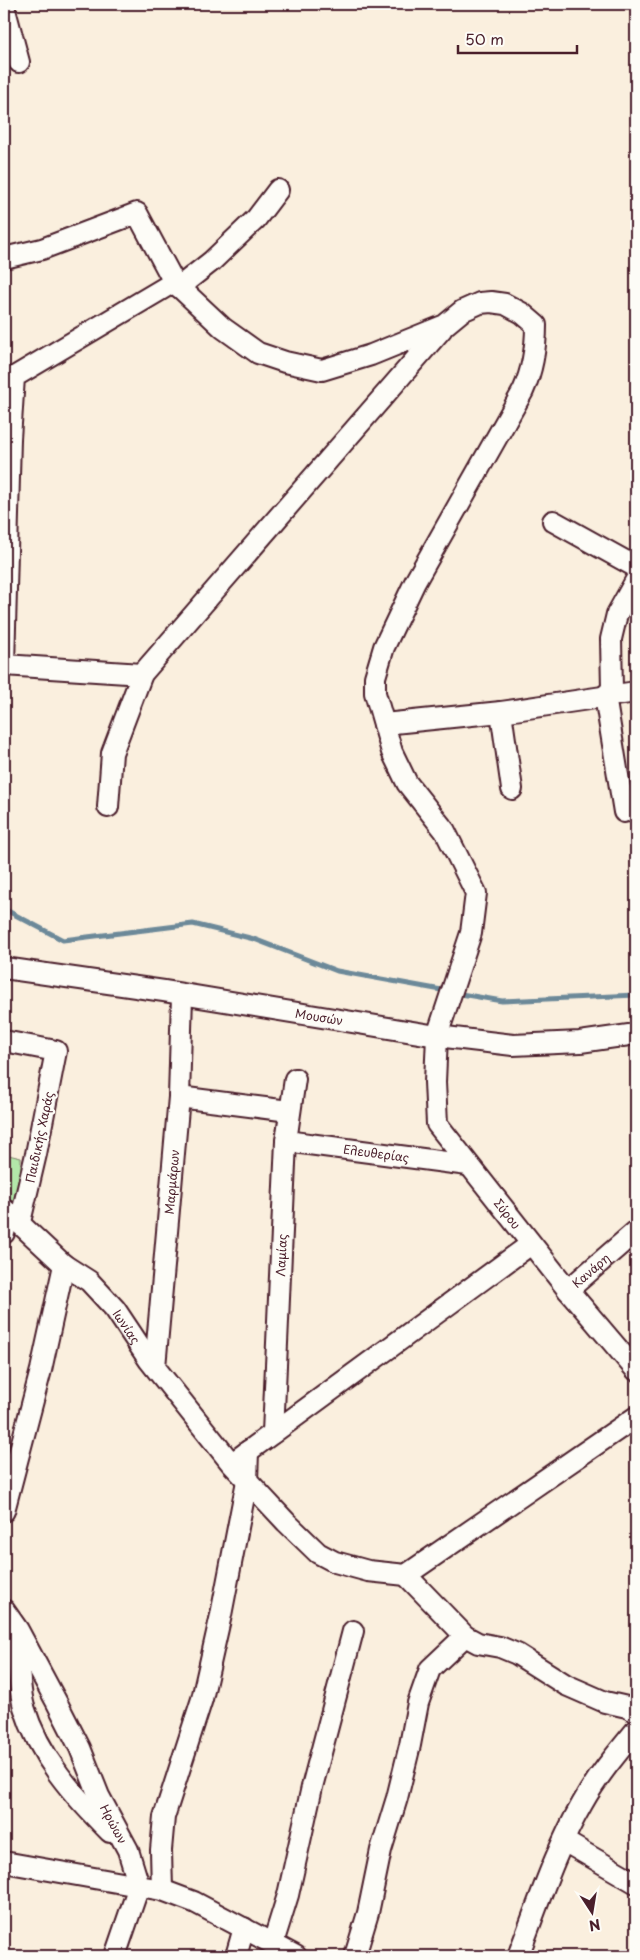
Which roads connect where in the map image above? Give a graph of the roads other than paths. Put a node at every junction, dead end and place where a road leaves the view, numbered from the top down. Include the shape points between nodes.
1 (4, 6) edge
2 (8, 36) edge
3 (19, 62) dead end
4 (278, 190) dead end
5 (4, 258) edge
6 (177, 285) junction
7 (444, 326) junction
8 (7, 439) edge
9 (552, 521) dead end
10 (636, 568) edge
11 (636, 580) edge
12 (4, 665) edge
13 (142, 674) junction
14 (636, 692) edge
15 (605, 696) junction
16 (501, 712) junction
17 (384, 724) junction
18 (512, 790) dead end
19 (108, 807) dead end
20 (624, 812) dead end
21 (4, 968) edge
22 (182, 996) junction
23 (636, 1034) edge
24 (437, 1036) junction
25 (4, 1041) edge
26 (295, 1079) dead end
27 (179, 1098) junction
28 (289, 1110) junction
29 (286, 1141) junction
30 (468, 1165) junction
31 (9, 1219) edge
32 (636, 1231) edge
33 (531, 1244) junction
34 (64, 1265) junction
35 (568, 1290) junction
36 (155, 1367) junction
37 (636, 1370) edge
38 (636, 1417) edge
39 (273, 1433) junction
40 (248, 1451) junction
41 (231, 1463) junction
42 (248, 1481) junction
43 (4, 1511) edge
44 (406, 1575) junction
45 (4, 1610) edge
46 (18, 1630) junction
47 (353, 1631) dead end
48 (465, 1636) junction
49 (636, 1712) edge
50 (636, 1730) edge
51 (564, 1841) junction
52 (128, 1850) junction
53 (4, 1862) edge
54 (636, 1883) edge
55 (139, 1886) junction
56 (162, 1890) junction
57 (244, 1928) junction
58 (273, 1943) junction
59 (115, 1956) edge
60 (236, 1956) edge
61 (296, 1956) edge
62 (355, 1956) edge
63 (518, 1956) edge

1 - 2 street
2 - 3 street
4 - 6 street via 256,219 212,261
5 - 6 street via 42,249 137,213
6 - 7 street via 223,328 258,353 322,370 371,355
6 - 8 street via 14,377
7 - 13 street
7 - 17 street, Σύρου via 462,311 480,303 505,304 536,325 536,342 523,391 414,582 384,647 375,685
8 - 12 street
9 - 10 street
11 - 15 street via 617,614 611,639 612,689
12 - 13 street
13 - 19 street via 112,753
14 - 15 street
15 - 16 street
15 - 20 street
16 - 17 street
16 - 18 street
17 - 24 street, Σύρου via 392,752 407,783 445,832 476,893 471,933
21 - 22 street, Μουσών
22 - 24 street, Μουσών
22 - 27 street, Μαρμάρων
23 - 24 street, Μουσών via 580,1042 513,1045
24 - 30 street, Σύρου via 437,1124
25 - 31 street, Παιδικής Χαράς via 56,1051 36,1154
26 - 28 street, Λαμίας
27 - 28 street
27 - 36 street, Μαρμάρων
28 - 29 street, Λαμίας
29 - 30 street, Ελευθερίας
29 - 39 street, Λαμίας
30 - 33 street, Σύρου
31 - 34 street, Ιωνίας
32 - 35 street, Κανάρη
33 - 35 street, Σύρου
33 - 39 street
34 - 36 street, Ιωνίας via 89,1282 115,1310
34 - 43 street via 41,1370
35 - 37 street, Σύρου
36 - 41 street, Ιωνίας
38 - 44 street
39 - 40 street
40 - 41 street
40 - 42 street
41 - 42 street, Ιωνίας
42 - 44 street, Ιωνίας via 318,1553 335,1562 368,1571
42 - 56 street via 202,1699 164,1817 160,1850
44 - 48 street
45 - 46 street, Ηρώων
46 - 52 street, Ηρώων via 60,1708 99,1796
46 - 52 street via 24,1706 37,1738 70,1790
47 - 58 street via 312,1787 288,1895
48 - 49 street via 517,1654 566,1685
48 - 62 street via 430,1668 418,1702 401,1781
50 - 51 street via 582,1804
51 - 54 street
51 - 63 street
52 - 55 street, Ηρώων
53 - 55 street
55 - 56 street
55 - 59 street
56 - 57 street via 194,1902
57 - 58 street
57 - 60 street
58 - 61 street

